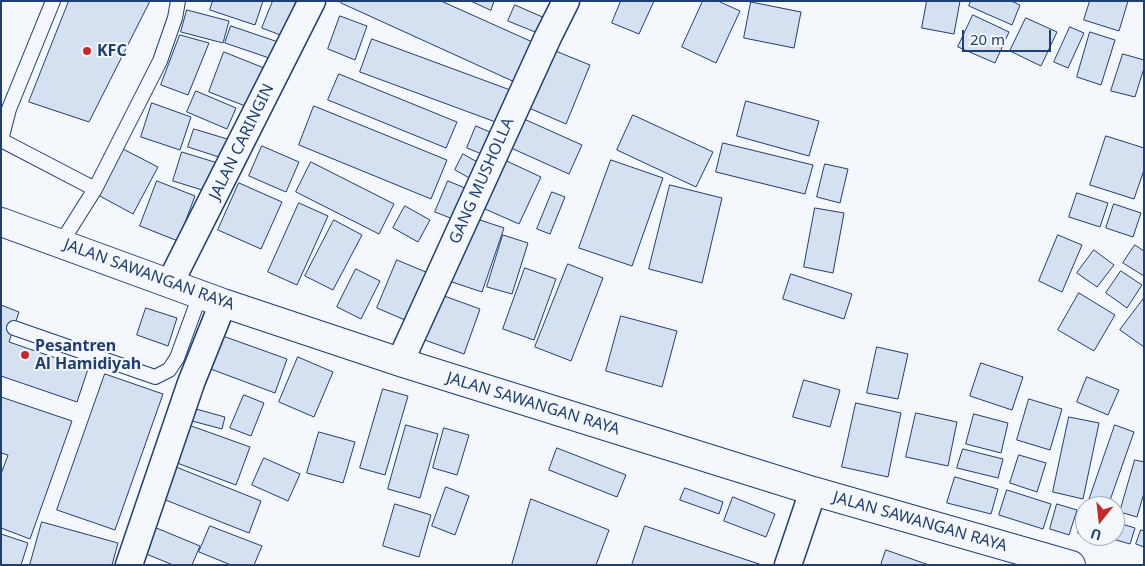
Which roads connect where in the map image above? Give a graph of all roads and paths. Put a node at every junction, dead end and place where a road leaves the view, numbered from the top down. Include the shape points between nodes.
1 (53, 1) edge
2 (178, 1) edge
3 (312, 1) edge
4 (566, 1) edge
5 (1, 140) edge
6 (95, 189) junction
7 (1, 222) edge
8 (61, 243) junction
9 (170, 283) junction
10 (211, 299) junction
11 (14, 328) dead end
12 (400, 362) junction
13 (813, 491) junction
14 (129, 565) edge
15 (788, 565) edge
16 (1071, 565) edge

1 - 5 lane via 9,109
2 - 6 lane via 160,61
3 - 9 street, JALAN CARINGIN
4 - 12 street, GANG MUSHOLLA
5 - 6 lane
6 - 8 lane
7 - 8 highway, JALAN SAWANGAN RAYA
8 - 9 highway, JALAN SAWANGAN RAYA
9 - 10 highway, JALAN SAWANGAN RAYA
10 - 11 lane via 170,370 155,377
10 - 12 highway, JALAN SAWANGAN RAYA
10 - 14 street via 191,383
12 - 13 highway, JALAN SAWANGAN RAYA
13 - 15 street
13 - 16 highway, JALAN SAWANGAN RAYA

